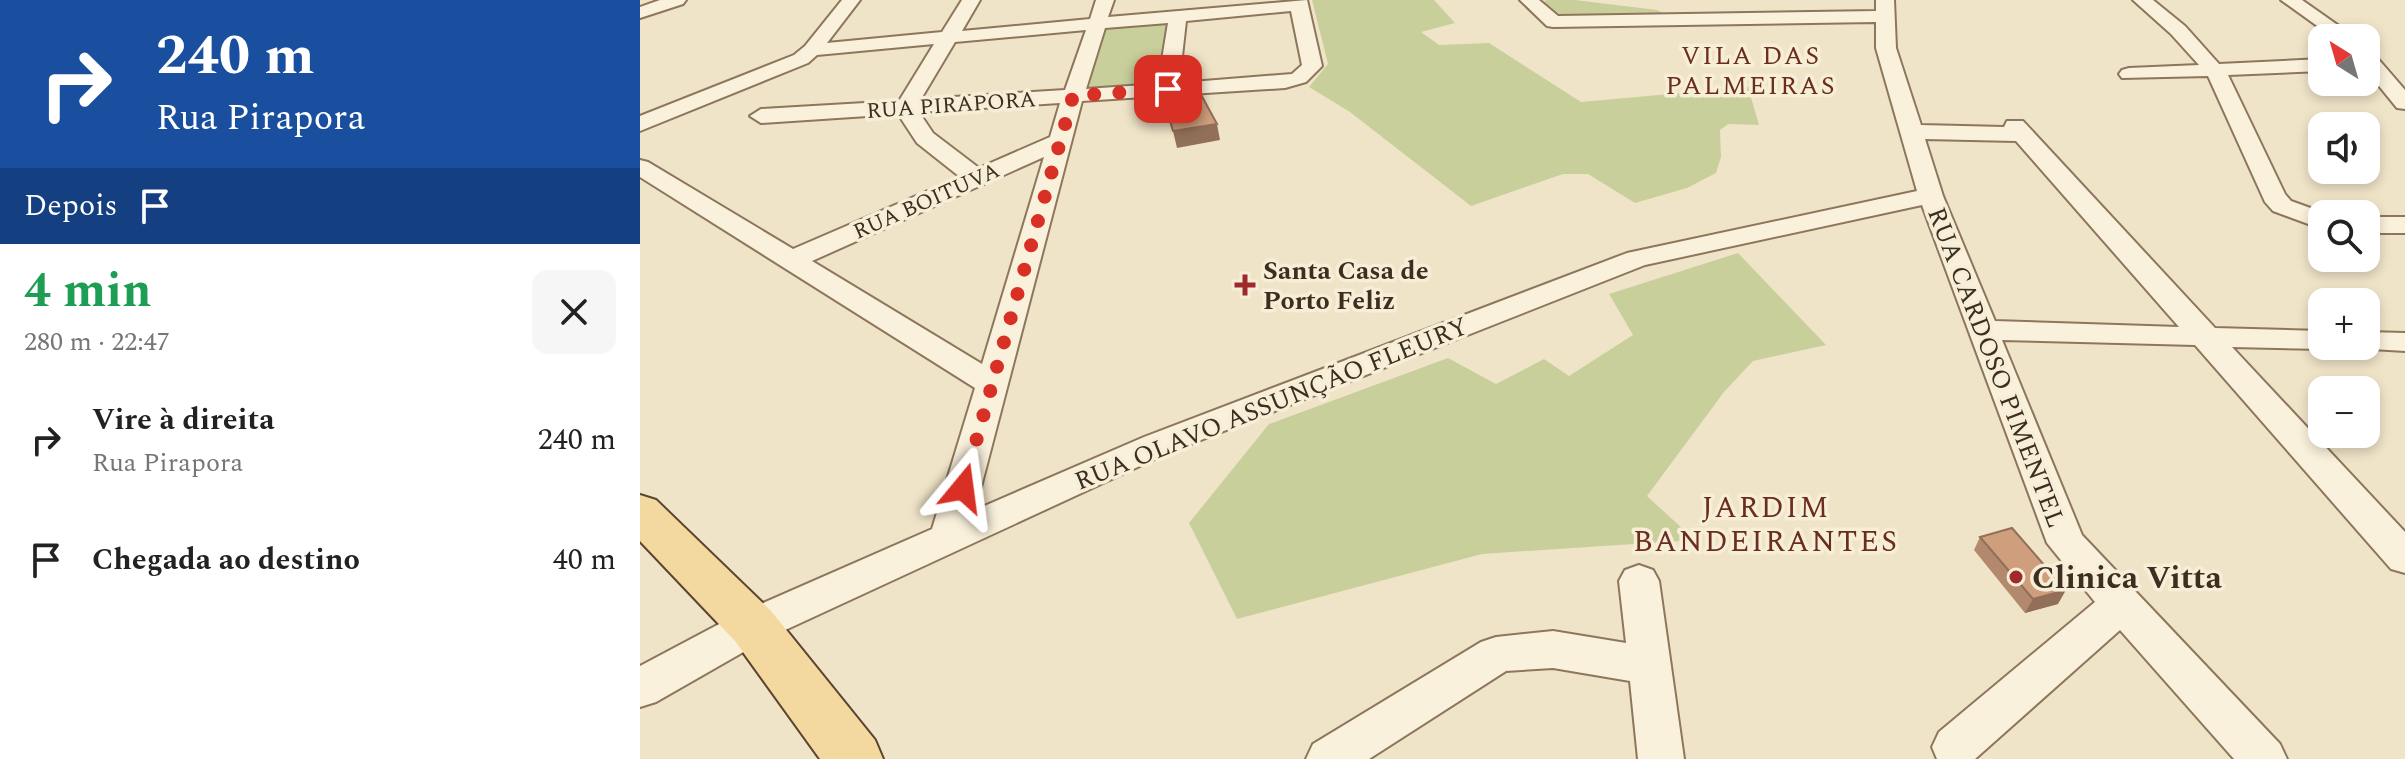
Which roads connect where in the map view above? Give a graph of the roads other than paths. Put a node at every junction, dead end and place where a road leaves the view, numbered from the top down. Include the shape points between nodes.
1 (677, 0) edge
2 (851, 0) edge
3 (971, 0) edge
4 (1529, 0) edge
5 (1739, 0) edge
6 (2142, 0) edge
7 (2290, 0) edge
8 (1609, 2) edge
9 (1298, 3) edge
10 (1885, 8) edge
11 (1101, 12) edge
12 (640, 13) edge
13 (1178, 16) junction
14 (1730, 18) junction
15 (1700, 19) junction
16 (2326, 24) edge
17 (948, 38) junction
18 (807, 54) junction
19 (2380, 61) edge
20 (2394, 61) dead end
21 (2308, 66) edge
22 (2216, 72) junction
23 (2129, 74) dead end
24 (2380, 75) edge
25 (1168, 89) junction
26 (1073, 96) junction
27 (2405, 103) edge
28 (906, 107) junction
29 (761, 116) dead end
30 (640, 124) edge
31 (1911, 132) junction
32 (1061, 141) junction
33 (640, 167) edge
34 (977, 178) junction
35 (1931, 196) junction
36 (2308, 217) edge
37 (2380, 225) edge
38 (2405, 225) edge
39 (791, 260) junction
40 (1985, 330) junction
41 (2206, 337) junction
42 (2308, 340) edge
43 (2380, 341) edge
44 (2405, 342) edge
45 (992, 384) junction
46 (640, 512) edge
47 (949, 536) junction
48 (2405, 558) edge
49 (1639, 581) dead end
50 (2122, 603) junction
51 (753, 626) junction
52 (1648, 666) junction
53 (640, 688) edge
54 (1955, 747) dead end
55 (854, 759) edge
56 (1329, 759) edge
57 (1661, 759) edge
58 (2264, 759) edge

1 - 12 street
2 - 18 street
3 - 17 street
4 - 15 street via 1553,22
5 - 14 street
6 - 22 street
7 - 16 street
8 - 15 street
9 - 13 street
9 - 25 street, RUA PIRAPORA via 1312,66 1299,78
10 - 14 street
10 - 31 street, RUA CARDOSO PIMENTEL via 1886,48
11 - 13 street
11 - 17 street
11 - 26 street
13 - 25 street
14 - 15 street
17 - 18 street
17 - 28 street
18 - 30 street
19 - 20 street
21 - 22 street
22 - 23 street
22 - 36 street via 2274,197
24 - 27 street
25 - 26 street, RUA PIRAPORA
26 - 28 street, RUA PIRAPORA
26 - 32 street
28 - 29 street, RUA PIRAPORA
28 - 34 street via 917,131
31 - 35 street, RUA CARDOSO PIMENTEL
31 - 41 street via 2019,130
32 - 34 street, RUA BOITUVA
32 - 45 street
33 - 39 street
34 - 39 street, RUA BOITUVA
35 - 40 street, RUA CARDOSO PIMENTEL
35 - 47 street, RUA OLAVO ASSUNÇÃO FLEURY via 1637,259 1156,445
37 - 38 street
39 - 45 street
40 - 41 street
40 - 50 street, RUA CARDOSO PIMENTEL via 2066,543
41 - 42 street
41 - 48 street
43 - 44 street
45 - 47 street
46 - 51 main road
47 - 51 street, RUA OLAVO ASSUNÇÃO FLEURY
49 - 52 street
50 - 54 street
50 - 58 street, RUA CARDOSO PIMENTEL
51 - 53 street, RUA OLAVO ASSUNÇÃO FLEURY
51 - 55 main road
52 - 56 street via 1522,647 1496,655
52 - 57 street

